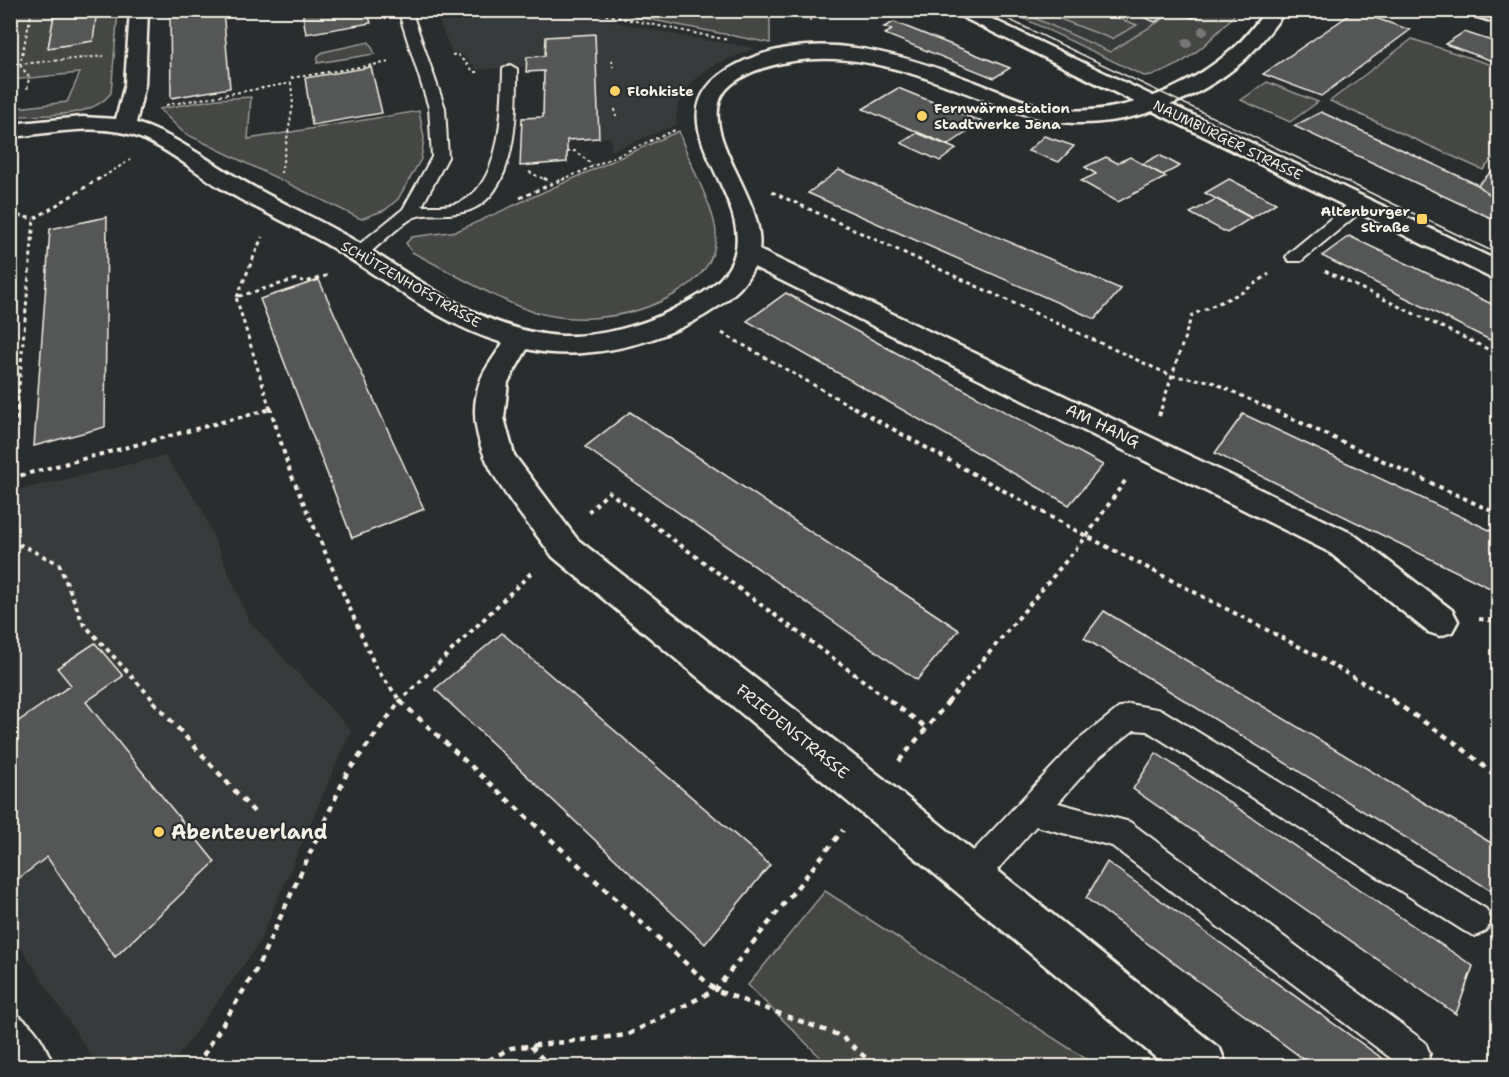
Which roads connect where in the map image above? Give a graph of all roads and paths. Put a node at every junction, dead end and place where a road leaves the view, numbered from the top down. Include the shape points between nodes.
1 (32, 10) edge
2 (139, 10) edge
3 (404, 10) edge
4 (582, 10) edge
5 (957, 10) edge
6 (1277, 10) edge
7 (1474, 10) edge
8 (1498, 18) edge
9 (137, 53) junction
10 (421, 57) junction
11 (780, 58) junction
12 (612, 60) dead end
13 (20, 64) junction
14 (375, 65) dead end
15 (613, 67) dead end
16 (510, 71) joint
17 (290, 72) dead end
18 (291, 78) junction
19 (291, 83) dead end
20 (27, 91) dead end
21 (218, 96) dead end
22 (1153, 103) junction
23 (615, 109) dead end
24 (615, 116) dead end
25 (127, 119) junction
26 (10, 131) edge
27 (662, 134) dead end
28 (161, 141) junction
29 (567, 152) dead end
30 (594, 165) junction
31 (536, 191) dead end
32 (771, 191) dead end
33 (1358, 205) junction
34 (410, 212) junction
35 (10, 214) edge
36 (34, 219) junction
37 (749, 255) junction
38 (362, 256) junction
39 (1295, 257) joint
40 (1498, 271) edge
41 (1243, 292) dead end
42 (718, 331) dead end
43 (519, 339) junction
44 (1498, 354) edge
45 (1172, 376) junction
46 (271, 409) junction
47 (1148, 447) junction
48 (1498, 514) edge
49 (1086, 537) junction
50 (560, 541) junction
51 (10, 550) edge
52 (593, 571) junction
53 (1440, 621) dead end
54 (400, 701) junction
55 (927, 728) junction
56 (1498, 778) edge
57 (871, 794) junction
58 (1033, 811) junction
59 (256, 814) dead end
60 (970, 877) junction
61 (1475, 920) dead end
62 (715, 990) junction
63 (10, 1035) edge
64 (531, 1047) junction
65 (1413, 1054) dead end
66 (29, 1066) edge
67 (197, 1066) edge
68 (478, 1066) edge
69 (549, 1066) edge
70 (875, 1066) edge
71 (1203, 1066) edge

1 - 13 path
2 - 9 street
3 - 10 lane
4 - 11 path via 769,48
5 - 22 street, NAUMBURGER STRASSE
6 - 22 street via 1236,57 1202,81
7 - 8 street
9 - 13 path
9 - 25 street
10 - 16 path via 457,54 474,72
10 - 34 lane via 437,108 440,157
11 - 22 street via 846,51 884,57 1049,114 1107,113
11 - 37 street via 743,68 722,84 710,99 706,119 749,231
12 - 15 path
13 - 20 path via 29,77
14 - 18 path
16 - 34 lane via 504,155 490,187 469,205
17 - 18 path
18 - 19 path
21 - 25 path
22 - 33 street, NAUMBURGER STRASSE
23 - 24 path
25 - 26 street, SCHÜTZENHOFSTRASSE
25 - 28 street, SCHÜTZENHOFSTRASSE
27 - 30 path
28 - 36 path
28 - 38 street, SCHÜTZENHOFSTRASSE
29 - 30 path via 575,152
30 - 31 path
32 - 45 path
33 - 39 lane
33 - 40 street, NAUMBURGER STRASSE
34 - 38 lane
35 - 36 path
36 - 46 path via 11,478
37 - 43 street, SCHÜTZENHOFSTRASSE via 729,288 681,317 626,338 567,345
37 - 47 street, AM HANG
38 - 43 street, SCHÜTZENHOFSTRASSE via 472,322
38 - 46 path via 344,270 236,297
39 - 44 path
41 - 45 path via 1192,315
42 - 49 path
43 - 50 street, FRIEDENSTRASSE via 494,382 489,418 500,458
45 - 47 path
45 - 48 path via 1210,381
46 - 54 path via 290,472 376,668
47 - 49 path
47 - 53 street, AM HANG via 1341,543
49 - 55 path
49 - 56 path via 1371,686 1469,752
50 - 52 street, FRIEDENSTRASSE
50 - 55 path via 609,492
51 - 59 path via 21,545 59,564 83,623
52 - 54 path via 571,594 533,571
52 - 57 street, FRIEDENSTRASSE
54 - 62 path
54 - 67 path via 346,773 256,970
55 - 57 path
57 - 60 street, FRIEDENSTRASSE
57 - 62 path
58 - 60 lane
58 - 61 lane via 1086,751 1129,717 1152,719
58 - 65 lane via 1119,833
60 - 71 street, FRIEDENSTRASSE
62 - 64 path via 627,1035
62 - 70 path via 841,1036
63 - 66 street
64 - 68 path via 510,1048
64 - 69 path

